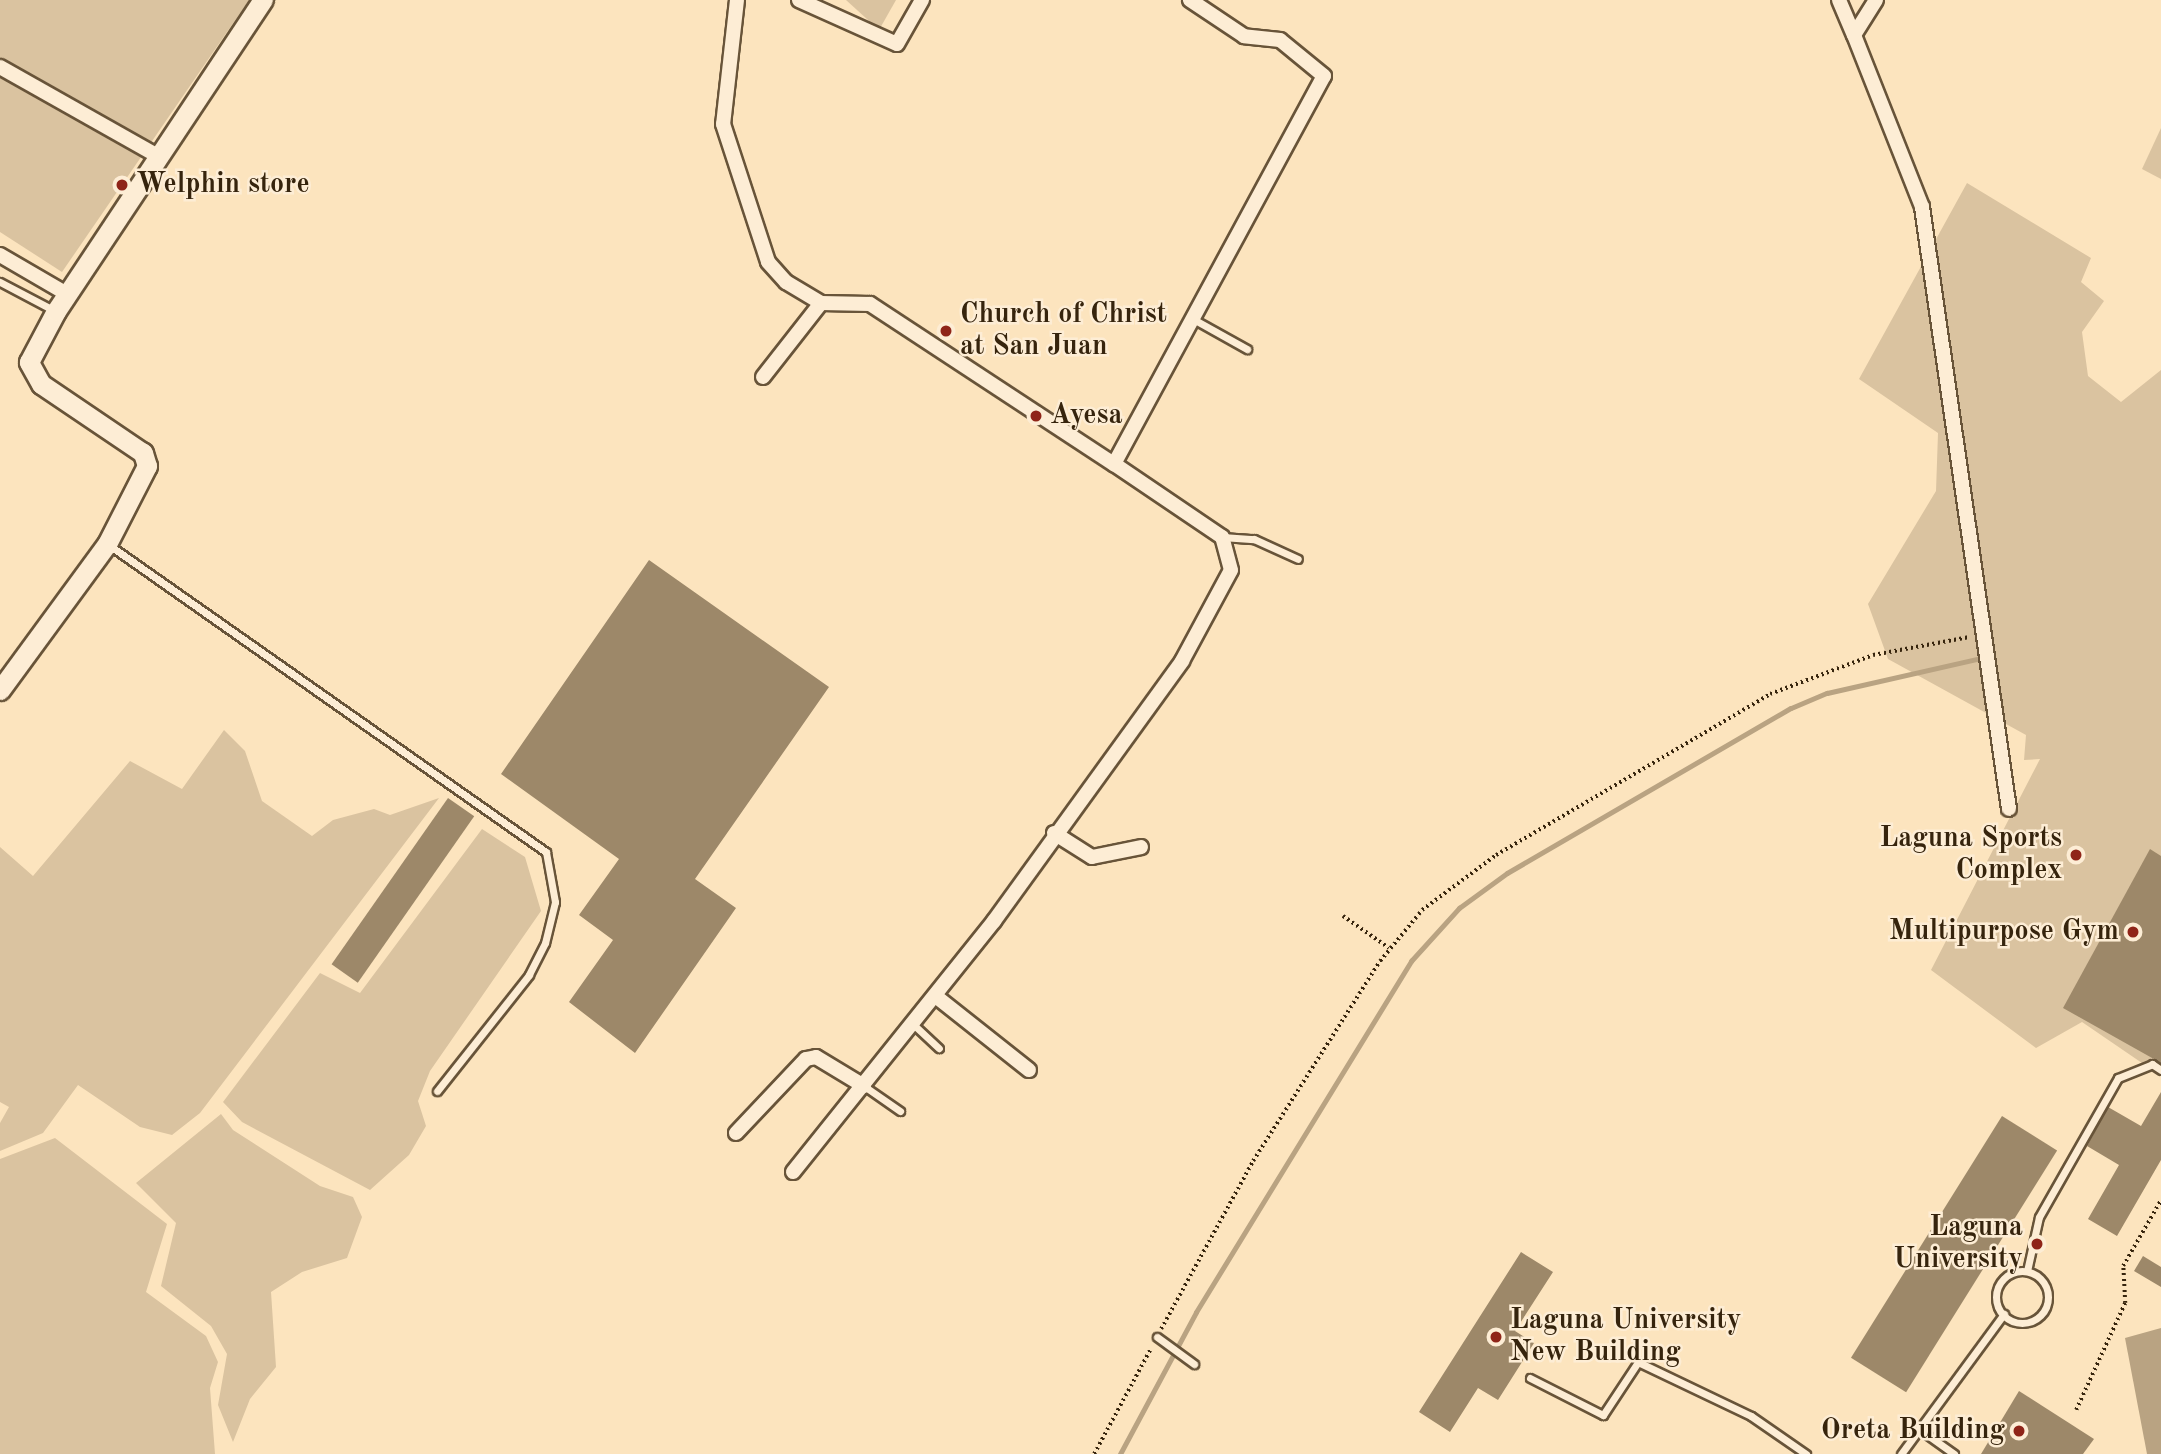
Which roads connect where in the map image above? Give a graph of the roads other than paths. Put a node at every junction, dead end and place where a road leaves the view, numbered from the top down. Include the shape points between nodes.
1 (263, 0) edge
2 (737, 0) edge
3 (799, 0) edge
4 (922, 0) edge
5 (1190, 0) edge
6 (1839, 0) edge
7 (1876, 0) edge
8 (1854, 35) junction
9 (0, 67) edge
10 (158, 156) junction
11 (0, 255) edge
12 (0, 282) edge
13 (67, 294) junction
14 (821, 303) junction
15 (56, 311) junction
16 (1193, 319) junction
17 (1247, 349) dead end
18 (763, 377) dead end
19 (1114, 464) junction
20 (1222, 537) junction
21 (107, 544) junction
22 (1298, 559) dead end
23 (0, 690) edge
24 (2009, 808) dead end
25 (1054, 833) junction
26 (1141, 847) dead end
27 (938, 998) junction
28 (915, 1025) junction
29 (939, 1048) dead end
30 (1029, 1070) dead end
31 (2161, 1070) edge
32 (864, 1086) junction
33 (437, 1091) dead end
34 (900, 1111) dead end
35 (736, 1133) dead end
36 (793, 1172) dead end
37 (2027, 1271) junction
38 (2004, 1314) junction
39 (1157, 1337) road end
40 (1195, 1364) dead end
41 (1530, 1378) dead end
42 (1919, 1429) junction
43 (1806, 1454) edge
44 (1901, 1454) edge
45 (1954, 1454) edge

1 - 10 street
2 - 14 street via 723,124 768,262 786,282
3 - 4 street via 897,44
5 - 16 street via 1244,36 1280,40 1324,76
6 - 8 street
7 - 8 street
8 - 24 street via 1922,208
9 - 10 street
10 - 13 street
11 - 13 street
12 - 15 lane
13 - 15 street
14 - 18 street
14 - 19 street via 870,304
15 - 21 street via 29,362 33,374 143,453 147,466
16 - 17 lane
16 - 19 street
19 - 20 street
20 - 22 lane via 1254,539
20 - 25 street via 1231,570 1182,661
21 - 23 street
21 - 33 lane via 546,852 555,902 545,943 529,975
25 - 26 street via 1093,857
25 - 27 street
27 - 28 street
27 - 30 street
28 - 29 lane
28 - 32 street
31 - 37 lane via 2152,1064 2118,1078 2039,1217
32 - 34 lane
32 - 35 street via 816,1057 806,1059
32 - 36 street
37 - 38 lane via 2011,1273 2000,1284
37 - 38 lane via 2046,1286 2045,1309 2026,1322
38 - 42 lane
39 - 40 lane
41 - 43 lane via 1602,1416 1638,1362 1751,1416
42 - 44 lane
42 - 45 lane

